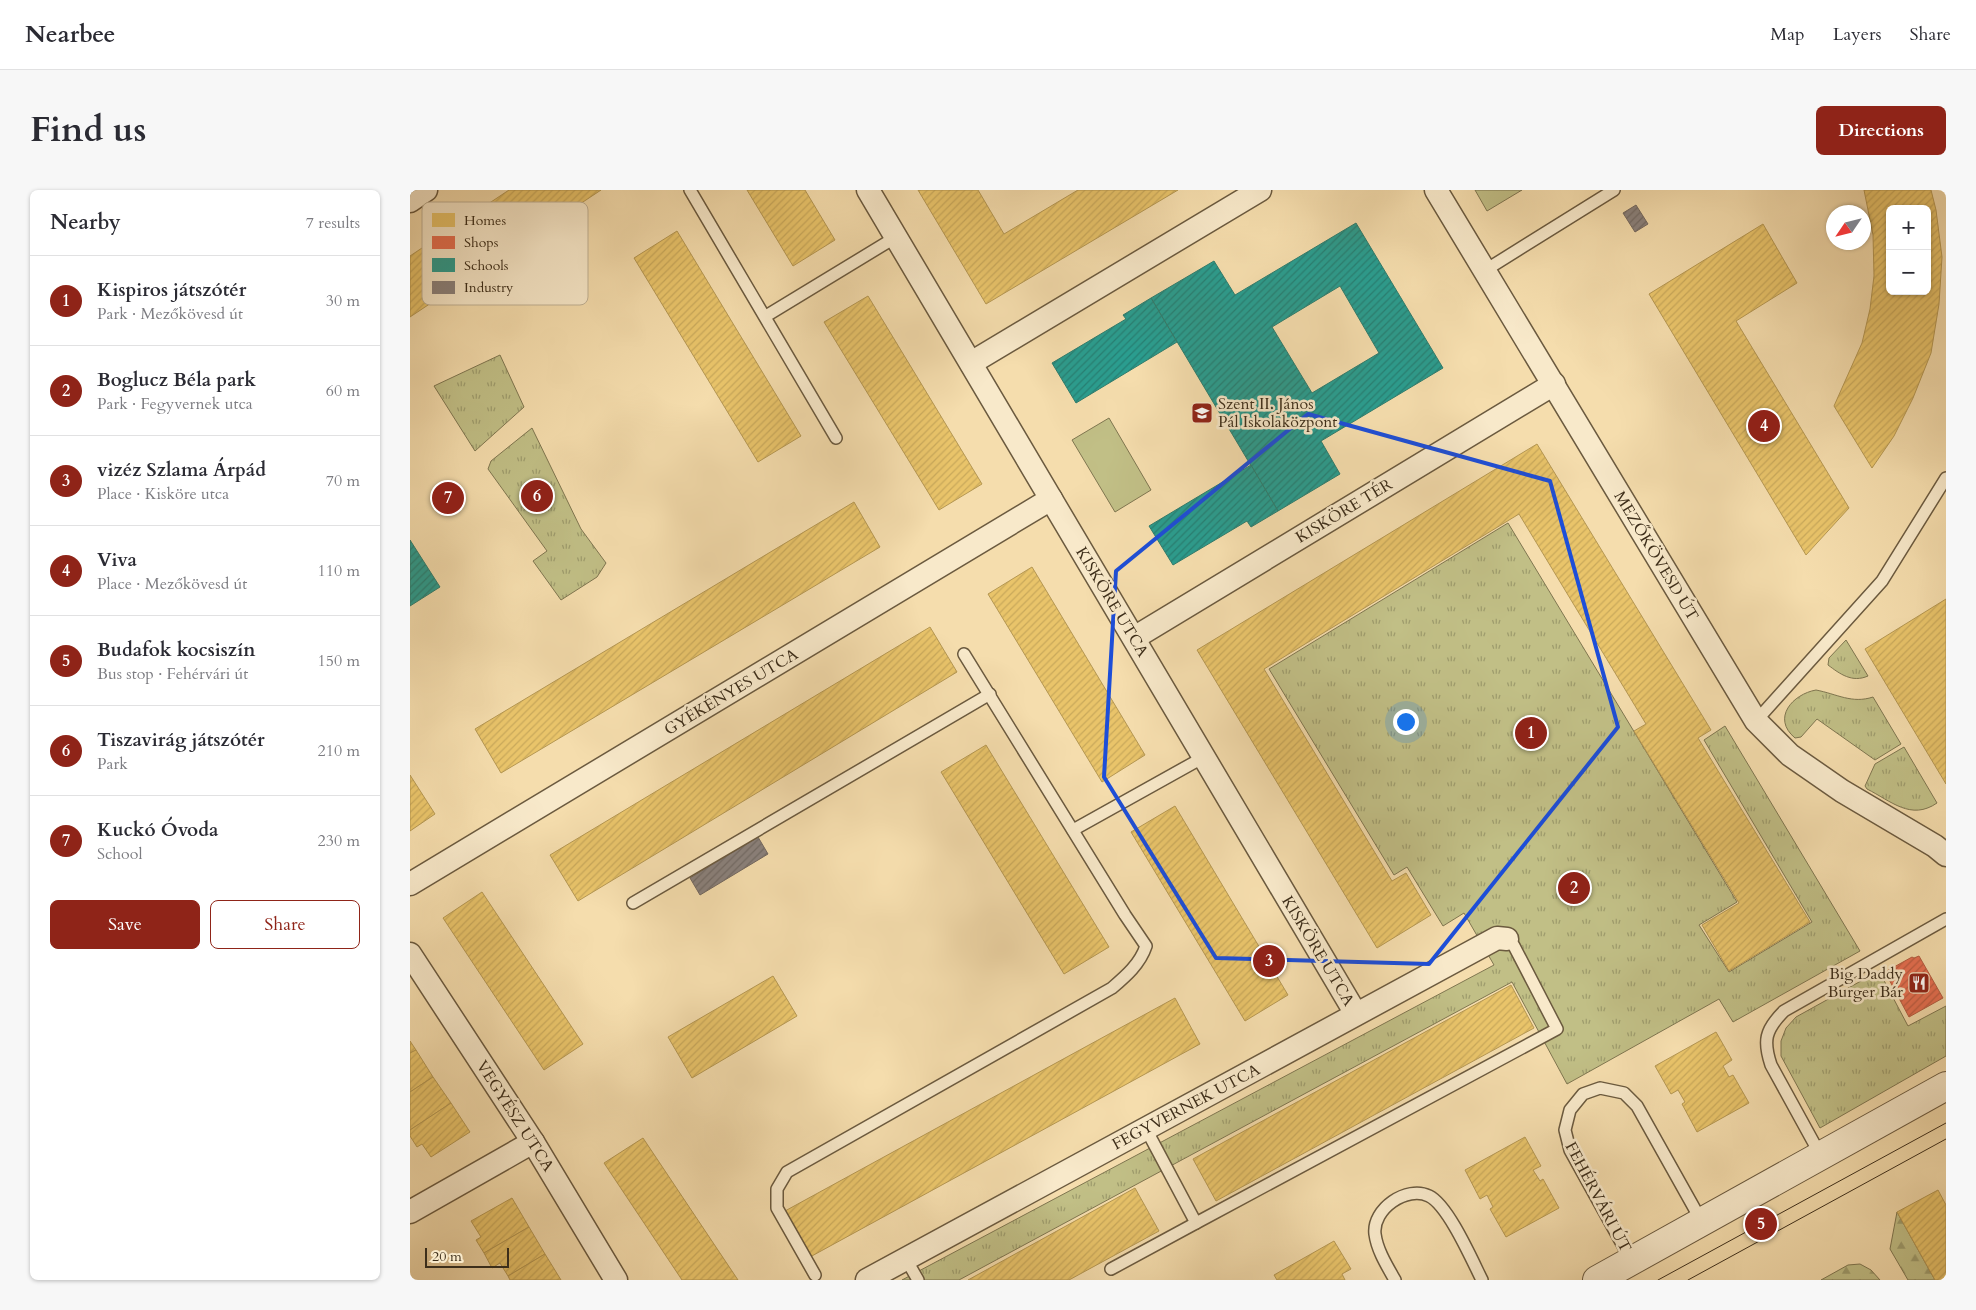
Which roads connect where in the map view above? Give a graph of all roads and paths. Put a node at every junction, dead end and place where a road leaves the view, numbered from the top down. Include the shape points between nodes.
1 (426, 190) edge
2 (690, 190) edge
3 (868, 190) edge
4 (1260, 190) edge
5 (1436, 190) edge
6 (1614, 190) edge
7 (410, 201) edge
8 (896, 237) junction
9 (1484, 271) junction
10 (766, 316) junction
11 (971, 363) junction
12 (1554, 384) junction
13 (836, 438) dead end
14 (1946, 478) edge
15 (1051, 499) junction
16 (1134, 638) junction
17 (964, 654) dead end
18 (990, 694) junction
19 (1756, 721) junction
20 (1204, 756) junction
21 (1073, 830) junction
22 (1946, 855) edge
23 (410, 884) edge
24 (633, 903) dead end
25 (1946, 919) edge
26 (1507, 939) joint
27 (410, 954) edge
28 (1356, 1014) junction
29 (1946, 1086) edge
30 (1146, 1129) junction
31 (533, 1142) junction
32 (1821, 1156) junction
33 (410, 1212) edge
34 (1196, 1222) junction
35 (1702, 1222) junction
36 (906, 1259) junction
37 (1631, 1260) junction
38 (1111, 1269) dead end
39 (815, 1275) dead end
40 (616, 1280) edge
41 (867, 1280) edge
42 (918, 1280) edge
43 (1395, 1280) edge
44 (1482, 1280) edge
45 (1597, 1280) edge

1 - 7 street
2 - 10 lane
3 - 8 street, KISKÖRE UTCA
4 - 11 street
5 - 9 street, MEZŐKÖVESD ÚT
6 - 9 lane
8 - 10 lane
8 - 11 street, KISKÖRE UTCA
9 - 12 street, MEZŐKÖVESD ÚT
10 - 13 lane
11 - 15 street, KISKÖRE UTCA
12 - 16 street, KISKÖRE TÉR
12 - 19 street, MEZŐKÖVESD ÚT
14 - 19 lane via 1882,581
15 - 16 street, KISKÖRE UTCA
15 - 23 street, GYÉKÉNYES UTCA
16 - 20 street, KISKÖRE UTCA
17 - 18 lane
18 - 21 lane
18 - 24 lane
19 - 22 street, MEZŐKÖVESD ÚT via 1790,755
20 - 21 lane
20 - 28 street, KISKÖRE UTCA
21 - 39 lane via 1146,946 1142,956 1112,988 787,1172 777,1189 777,1208
25 - 32 lane via 1784,1011 1766,1036 1766,1051 1771,1065
26 - 28 street, FEGYVERNEK UTCA via 1497,938
26 - 34 lane via 1514,946 1557,1029
27 - 31 street, VEGYÉSZ UTCA
28 - 30 street, FEGYVERNEK UTCA
29 - 32 street, FEHÉRVÁRI ÚT
30 - 34 lane
30 - 36 street, FEGYVERNEK UTCA
31 - 33 street
31 - 40 street, VEGYÉSZ UTCA
32 - 35 street, FEHÉRVÁRI ÚT
34 - 38 lane
35 - 37 street, FEHÉRVÁRI ÚT
35 - 37 lane, FEHÉRVÁRI ÚT via 1637,1106 1624,1093 1600,1088 1583,1094 1570,1110 1565,1130 1570,1150
36 - 41 street, FEGYVERNEK UTCA
36 - 42 lane
37 - 45 street, FEHÉRVÁRI ÚT
43 - 44 lane via 1374,1232 1380,1212 1396,1198 1413,1193 1429,1196 1447,1213

